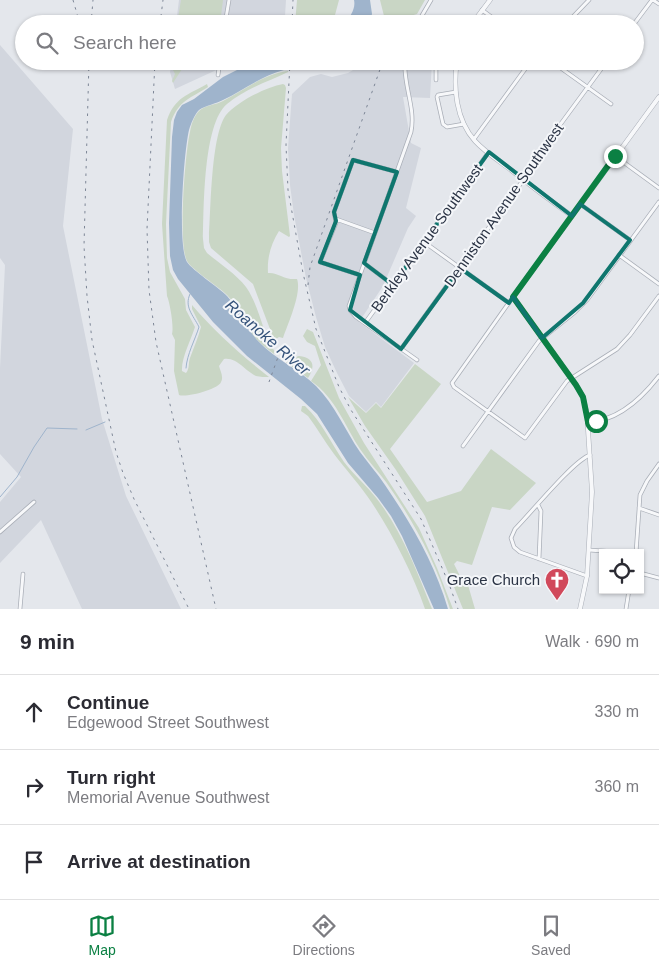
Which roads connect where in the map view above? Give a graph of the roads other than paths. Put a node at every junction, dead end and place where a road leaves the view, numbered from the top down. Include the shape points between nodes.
1 (229, 0) edge
2 (431, 0) edge
3 (490, 0) edge
4 (589, 0) edge
5 (652, 0) edge
6 (659, 3) edge
7 (482, 10) junction
8 (226, 15) edge
9 (422, 15) edge
10 (478, 15) edge
11 (489, 15) edge
12 (575, 15) edge
13 (641, 15) edge
14 (219, 70) edge
15 (405, 70) edge
16 (436, 70) edge
17 (457, 70) edge
18 (525, 70) edge
19 (563, 70) edge
20 (601, 70) edge
21 (218, 75) dead end
22 (436, 80) dead end
23 (588, 88) junction
24 (456, 92) junction
25 (659, 97) edge
26 (611, 104) dead end
27 (464, 124) junction
28 (474, 140) junction
29 (489, 152) junction
30 (615, 156) junction
31 (398, 172) junction
32 (522, 179) junction
33 (659, 188) edge
34 (659, 202) edge
35 (580, 204) junction
36 (572, 216) junction
37 (335, 218) junction
38 (375, 233) junction
39 (630, 240) junction
40 (424, 242) junction
41 (619, 256) junction
42 (364, 263) junction
43 (460, 268) junction
44 (360, 275) junction
45 (659, 284) edge
46 (393, 285) junction
47 (659, 296) edge
48 (513, 297) junction
49 (509, 303) junction
50 (365, 323) junction
51 (542, 338) junction
52 (401, 349) junction
53 (417, 360) dead end
54 (659, 376) edge
55 (571, 378) junction
56 (488, 412) junction
57 (588, 422) junction
58 (463, 446) dead end
59 (590, 455) junction
60 (659, 464) edge
61 (34, 502) dead end
62 (538, 505) junction
63 (639, 508) junction
64 (659, 514) edge
65 (0, 532) edge
66 (636, 549) edge
67 (589, 550) junction
68 (599, 551) edge
69 (538, 559) junction
70 (23, 574) dead end
71 (644, 574) edge
72 (587, 576) junction
73 (659, 578) edge
74 (628, 594) edge
75 (20, 609) edge
76 (580, 609) edge
77 (626, 609) edge

1 - 8 street
2 - 9 street
3 - 7 street
4 - 12 street
5 - 6 street
5 - 13 street
7 - 10 street
7 - 11 street
14 - 21 street
15 - 31 street via 413,116
16 - 22 street
17 - 24 street
18 - 28 street, Berkley Avenue Southwest
19 - 23 street
20 - 23 street, Denniston Avenue Southwest
23 - 26 street
23 - 32 street, Denniston Avenue Southwest
24 - 27 street
24 - 27 street via 437,96 442,124 447,127
25 - 30 street
27 - 28 street
28 - 29 street
29 - 32 street
29 - 40 street, Berkley Avenue Southwest
30 - 33 street
30 - 35 street
31 - 37 street via 353,160 334,212
31 - 38 street
32 - 36 street
32 - 43 street, Denniston Avenue Southwest
34 - 39 street
35 - 36 street
35 - 39 street
36 - 48 street
37 - 38 street
37 - 44 street via 336,223 320,262
38 - 42 street
39 - 41 street
40 - 43 street
40 - 46 street, Berkley Avenue Southwest
41 - 45 street
41 - 51 street via 583,303
42 - 44 street
42 - 46 street
43 - 49 street
43 - 52 street, Denniston Avenue Southwest
44 - 50 street via 349,306 352,313
46 - 50 street, Berkley Avenue Southwest
47 - 55 street via 617,349
48 - 49 street
48 - 51 street
49 - 56 street via 452,383
50 - 52 street
51 - 55 street
51 - 56 street
52 - 53 street
54 - 57 street via 628,407 606,418
55 - 56 street via 526,438
55 - 57 street via 583,397
56 - 58 street
57 - 59 street
59 - 62 street via 580,460
59 - 67 street
60 - 63 street via 644,485
61 - 65 street
62 - 69 street via 541,511
62 - 69 street via 513,532 512,542 517,550
63 - 64 street
63 - 66 street
67 - 68 street
67 - 72 street
69 - 72 street
70 - 75 street
71 - 73 street
72 - 76 street
74 - 77 street

